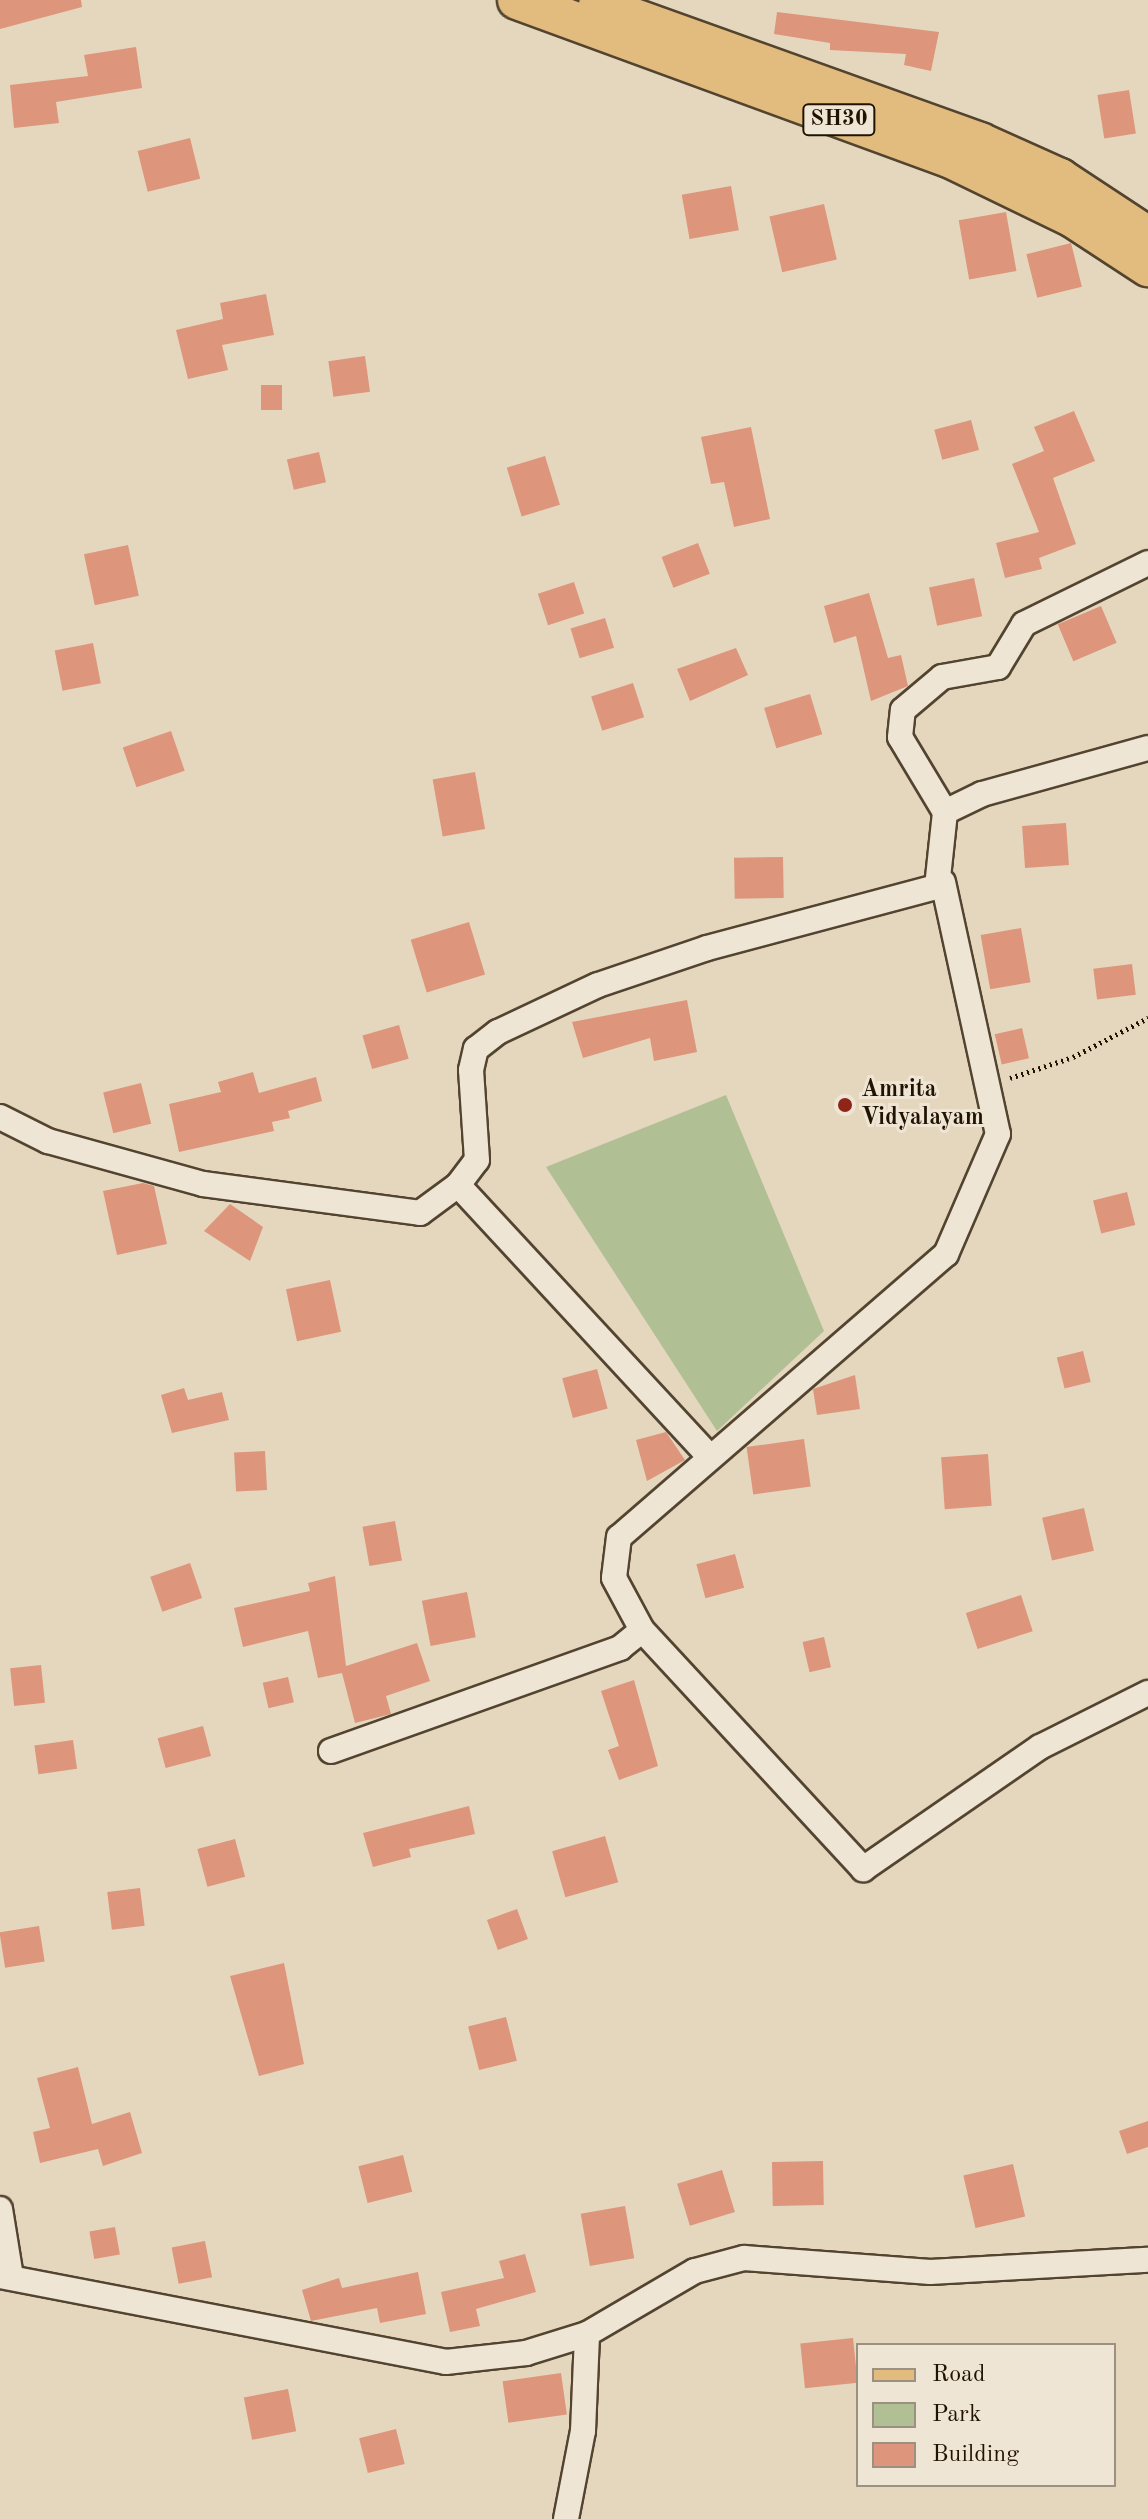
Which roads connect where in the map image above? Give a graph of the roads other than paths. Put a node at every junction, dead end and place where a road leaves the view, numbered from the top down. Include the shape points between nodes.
1 (517, 0) edge
2 (585, 0) edge
3 (1148, 236) edge
4 (1148, 267) edge
5 (1148, 563) edge
6 (1148, 748) edge
7 (945, 812) junction
8 (943, 882) junction
9 (0, 1117) edge
10 (458, 1185) junction
11 (710, 1457) junction
12 (642, 1630) junction
13 (1148, 1693) edge
14 (331, 1751) dead end
15 (0, 2209) edge
16 (1148, 2260) edge
17 (6, 2277) edge
18 (587, 2334) junction
19 (566, 2519) edge

1 - 4 main road, SH30 via 949,158 1073,218
2 - 3 main road via 980,142 1060,178
5 - 7 street via 1024,624 998,667 942,677 903,710 900,737
6 - 7 street via 982,794
7 - 8 street
8 - 10 street via 693,952 598,985 498,1032 476,1049 477,1160
8 - 11 street via 998,1134 946,1254
9 - 10 street via 48,1141 119,1161 325,1204 420,1213
10 - 11 street
11 - 12 street via 619,1537 614,1578
12 - 13 street via 863,1869 1040,1747
12 - 14 street via 620,1648
15 - 17 street
16 - 18 street via 930,2272 744,2258 695,2271
17 - 18 street via 446,2362 526,2353
18 - 19 street via 583,2431

